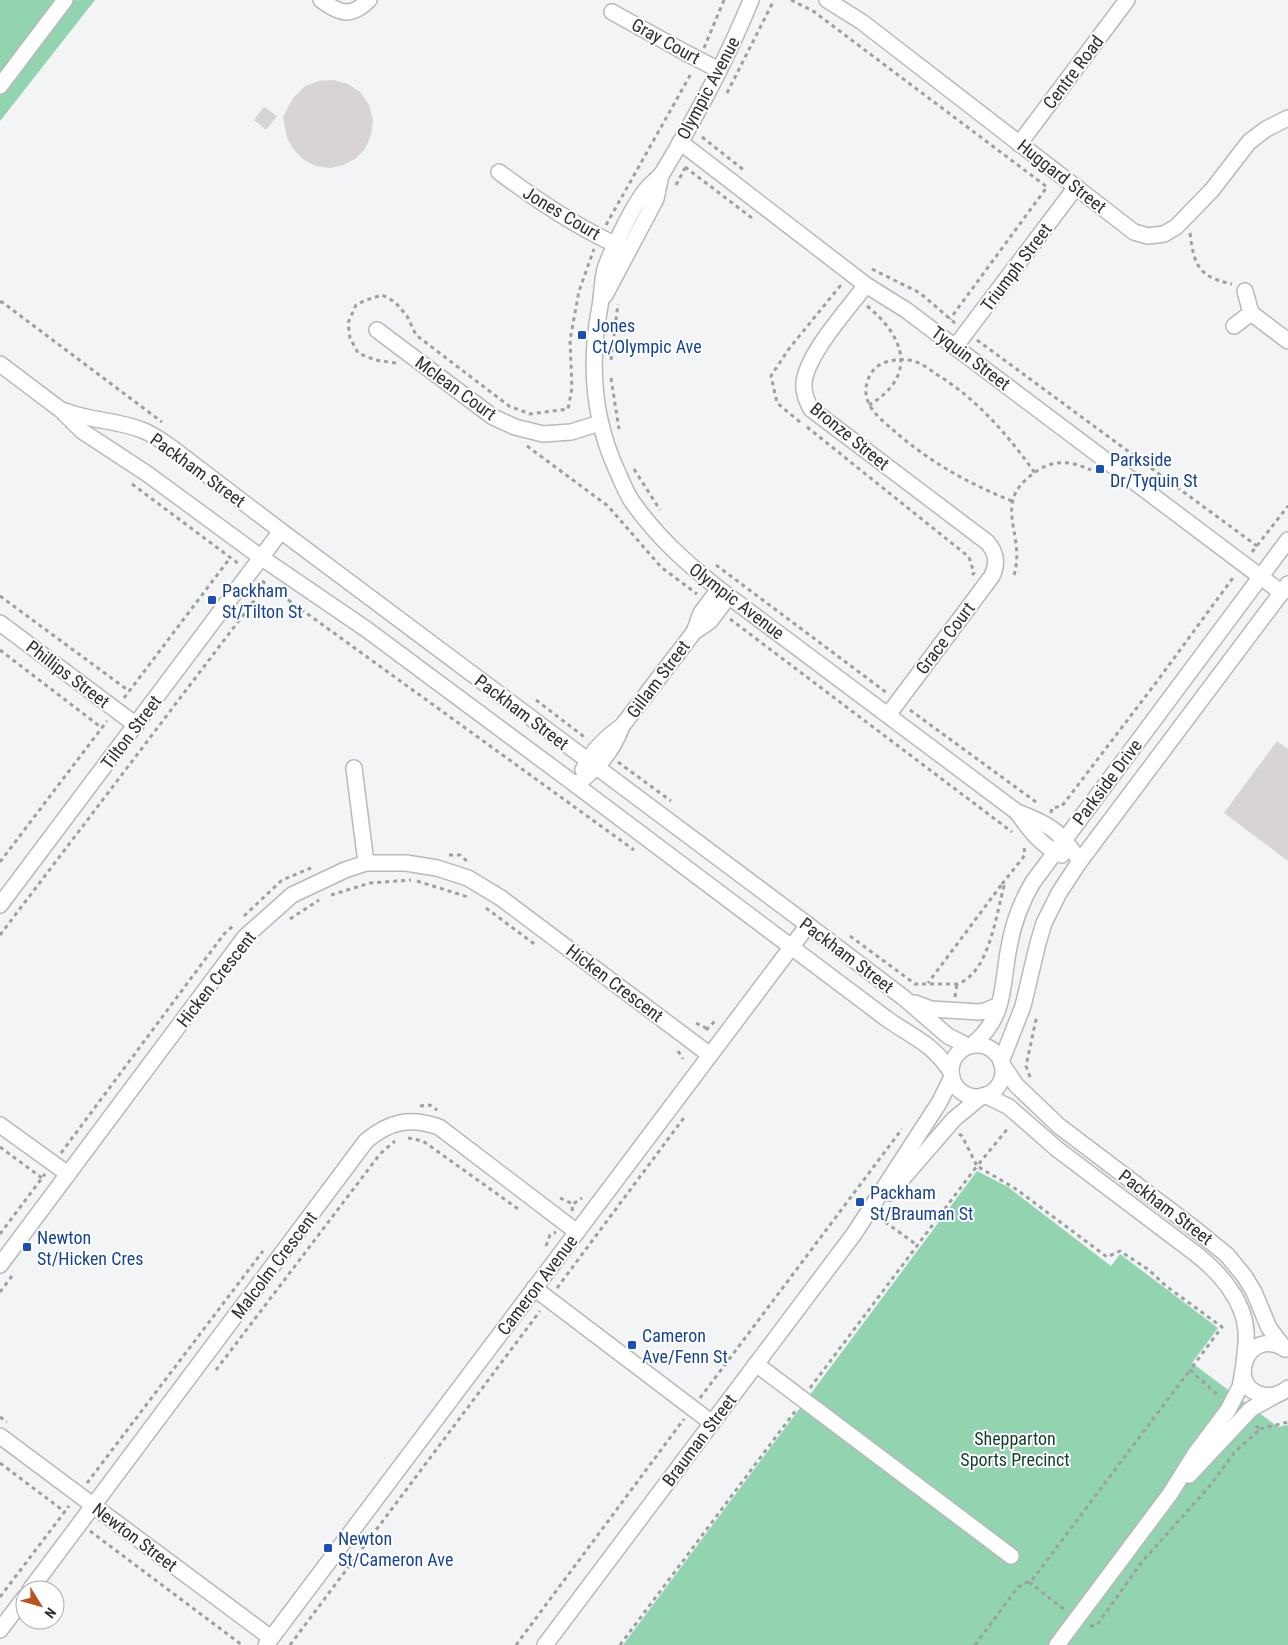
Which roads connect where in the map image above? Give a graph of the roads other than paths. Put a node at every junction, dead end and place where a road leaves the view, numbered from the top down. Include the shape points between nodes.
1 (64, 0) edge
2 (321, 0) edge
3 (369, 0) edge
4 (751, 0) edge
5 (827, 0) edge
6 (1127, 0) edge
7 (612, 12) dead end
8 (719, 70) junction
9 (0, 86) edge
10 (1288, 118) edge
11 (680, 142) junction
12 (1020, 144) junction
13 (499, 172) dead end
14 (1076, 187) junction
15 (622, 247) junction
16 (866, 285) junction
17 (1240, 287) road end
18 (1251, 313) junction
19 (1234, 326) dead end
20 (377, 330) dead end
21 (1288, 341) edge
22 (956, 347) junction
23 (0, 364) edge
24 (61, 410) junction
25 (600, 423) junction
26 (281, 531) junction
27 (1288, 540) edge
28 (262, 558) junction
29 (996, 558) joint
30 (1261, 577) junction
31 (724, 592) junction
32 (1284, 595) edge
33 (0, 623) edge
34 (888, 715) junction
35 (136, 725) junction
36 (592, 764) junction
37 (354, 768) dead end
38 (576, 785) junction
39 (1017, 812) junction
40 (1064, 838) junction
41 (1054, 852) junction
42 (1080, 861) junction
43 (366, 863) junction
44 (5, 889) edge
45 (0, 905) edge
46 (808, 925) junction
47 (791, 947) junction
48 (904, 998) junction
49 (999, 1005) junction
50 (970, 1046) junction
51 (710, 1055) junction
52 (1002, 1063) junction
53 (951, 1075) junction
54 (983, 1096) junction
55 (0, 1125) edge
56 (911, 1160) junction
57 (68, 1174) junction
58 (577, 1232) junction
59 (0, 1265) edge
60 (534, 1288) junction
61 (1287, 1350) edge
62 (756, 1364) junction
63 (1243, 1366) junction
64 (1284, 1391) edge
65 (712, 1423) junction
66 (0, 1436) edge
67 (1170, 1494) junction
68 (100, 1510) junction
69 (1012, 1556) dead end
70 (39, 1580) edge
71 (15, 1610) edge
72 (0, 1630) edge
73 (268, 1642) edge
74 (545, 1645) edge
75 (1057, 1645) edge

1 - 9 street
2 - 3 street via 336,10 346,12 358,9
4 - 8 street, Olympic Avenue
5 - 12 street, Huggard Street via 862,22
6 - 12 street, Centre Road
7 - 8 street, Gray Court
8 - 11 street, Olympic Avenue
10 - 14 street, Huggard Street via 1249,142 1212,190 1176,227 1164,234 1148,236 1134,232
11 - 15 street, Olympic Avenue via 661,175 656,199
11 - 16 street, Tyquin Street
12 - 14 street, Huggard Street
13 - 15 street, Jones Court via 600,237
14 - 22 street, Triumph Street
15 - 25 street, Olympic Avenue via 600,304 595,331 595,394
16 - 22 street, Tyquin Street
16 - 29 street, Bronze Street via 816,352 807,369 804,396 811,409 987,542
17 - 18 street
18 - 19 street
18 - 21 street
20 - 25 street, Mclean Court via 493,417 515,427 543,434 571,432
22 - 30 street, Tyquin Street
23 - 24 street, Packham Street
24 - 26 street, Packham Street via 82,418 141,429 155,436
24 - 28 street, Packham Street via 82,431 146,473
25 - 31 street, Olympic Avenue via 612,460 630,498 682,559
26 - 28 street, Tilton Street
26 - 36 street, Packham Street
27 - 30 street, Parkside Drive
28 - 35 street, Tilton Street
28 - 38 street, Packham Street via 366,629
29 - 34 street, Grace Court via 992,576
30 - 32 street, Tyquin Street
30 - 40 street, Parkside Drive
31 - 34 street, Olympic Avenue
31 - 36 street, Gillam Street via 713,606 710,620 694,632 622,726 615,744
32 - 42 street, Parkside Drive
33 - 35 street, Phillips Street
34 - 39 street, Olympic Avenue
35 - 44 street, Tilton Street
36 - 38 street, Gillam Street
36 - 46 street, Packham Street
37 - 43 street
38 - 47 street, Packham Street
39 - 40 street, Olympic Avenue via 1047,824
39 - 41 street, Olympic Avenue via 1030,839
40 - 41 street, Parkside Drive
40 - 42 street, Olympic Avenue
41 - 42 street
41 - 49 street, Parkside Drive via 1032,882 1018,913
42 - 52 street, Parkside Drive via 1044,923 1023,1006
43 - 51 street, Hicken Crescent via 406,863 468,878 501,898
43 - 57 street, Hicken Crescent via 292,895 245,937
44 - 45 street, Tilton Street
46 - 47 street, Cameron Avenue
46 - 48 street, Packham Street
47 - 51 street, Cameron Avenue
47 - 53 street, Packham Street via 887,1019 932,1048 940,1055
48 - 49 street via 936,1010 983,1012
48 - 50 street, Packham Street via 948,1036
49 - 50 street, Parkside Drive via 991,1026
50 - 52 street via 991,1049
50 - 53 street via 955,1056
51 - 58 street, Cameron Avenue
52 - 54 street via 1001,1081
52 - 61 street, Packham Street via 1016,1085 1059,1126 1226,1254 1249,1284 1269,1328
53 - 54 street via 963,1092 970,1096
53 - 56 street, Brauman Street
54 - 56 street, Brauman Street
54 - 63 street, Packham Street via 1007,1105 1050,1144 1214,1269 1232,1292 1245,1323 1247,1337
55 - 57 street
56 - 62 street, Brauman Street
57 - 59 street, Hicken Crescent
58 - 60 street, Cameron Avenue
58 - 68 street, Malcolm Crescent via 439,1127 414,1121 392,1124 378,1131 366,1141
60 - 65 street
60 - 73 street, Cameron Avenue
61 - 63 street, Packham Street via 1274,1344 1261,1345 1250,1352
62 - 65 street, Brauman Street
62 - 69 street
63 - 64 street via 1246,1383 1256,1393 1265,1396
63 - 67 street via 1240,1387 1231,1407
64 - 67 street via 1254,1406
65 - 74 street, Brauman Street
66 - 68 street, Newton Street
67 - 75 street
68 - 70 street, Malcolm Crescent
68 - 73 street, Newton Street
71 - 72 street

